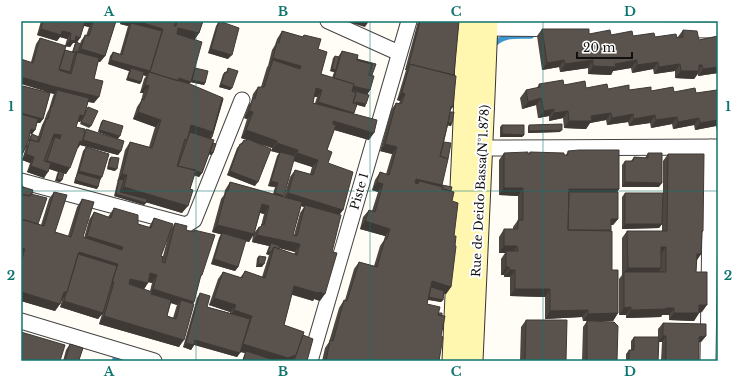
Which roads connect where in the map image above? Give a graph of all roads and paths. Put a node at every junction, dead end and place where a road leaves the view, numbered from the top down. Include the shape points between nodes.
1 (328, 21) edge
2 (409, 21) edge
3 (467, 21) edge
4 (487, 25) edge
5 (631, 25) edge
6 (718, 30) edge
7 (399, 53) junction
8 (242, 100) dead end
9 (715, 147) edge
10 (481, 148) junction
11 (21, 181) edge
12 (21, 321) edge
13 (154, 361) edge
14 (310, 361) edge
15 (454, 361) edge
16 (472, 361) edge
17 (708, 361) edge

1 - 7 street
2 - 7 street, Piste 1
3 - 15 main road, Rue de Deido Bassa(N°1.878)
4 - 5 street
4 - 10 main road, Rue de Deido Bassa(N°1.878)
5 - 6 street
7 - 14 street, Piste 1
8 - 11 street via 194,220 186,225
9 - 10 street
9 - 17 street
10 - 16 main road, Rue de Deido Bassa(N°1.878)
12 - 13 street

